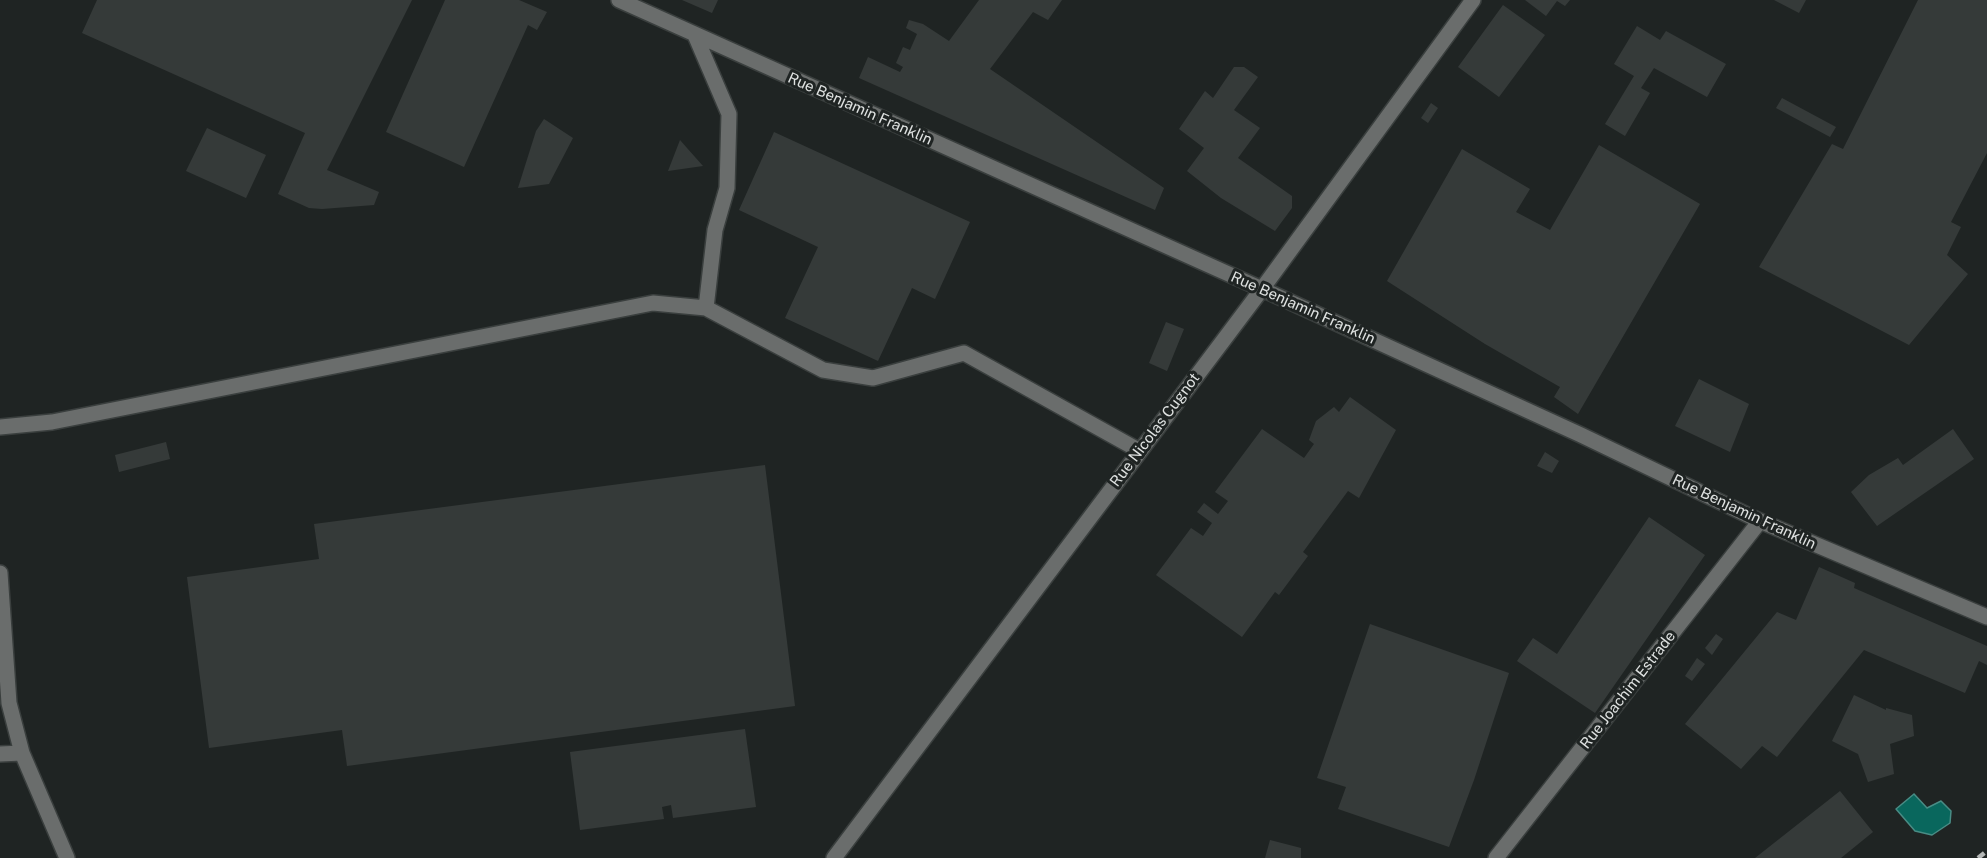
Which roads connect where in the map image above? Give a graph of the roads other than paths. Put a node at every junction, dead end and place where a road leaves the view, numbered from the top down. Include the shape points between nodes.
1 (619, 0) edge
2 (1473, 0) edge
3 (695, 35) junction
4 (1262, 289) junction
5 (706, 308) junction
6 (0, 428) edge
7 (1140, 451) junction
8 (1760, 521) junction
9 (0, 573) edge
10 (1987, 617) edge
11 (22, 753) junction
12 (0, 754) edge
13 (67, 858) edge
14 (834, 858) edge
15 (1496, 858) edge

1 - 3 street, Rue Benjamin Franklin
2 - 4 street, Rue Nicolas Cugnot
3 - 4 street, Rue Benjamin Franklin
3 - 5 street via 729,114 727,188 715,230
4 - 7 street, Rue Nicolas Cugnot
4 - 8 street, Rue Benjamin Franklin
5 - 6 street via 653,303 52,422
5 - 7 street via 823,370 873,378 964,353
7 - 14 street, Rue Nicolas Cugnot
8 - 10 street, Rue Benjamin Franklin
8 - 15 street, Rue Joachim Estrade
9 - 11 street via 9,703
11 - 12 street
11 - 13 street

